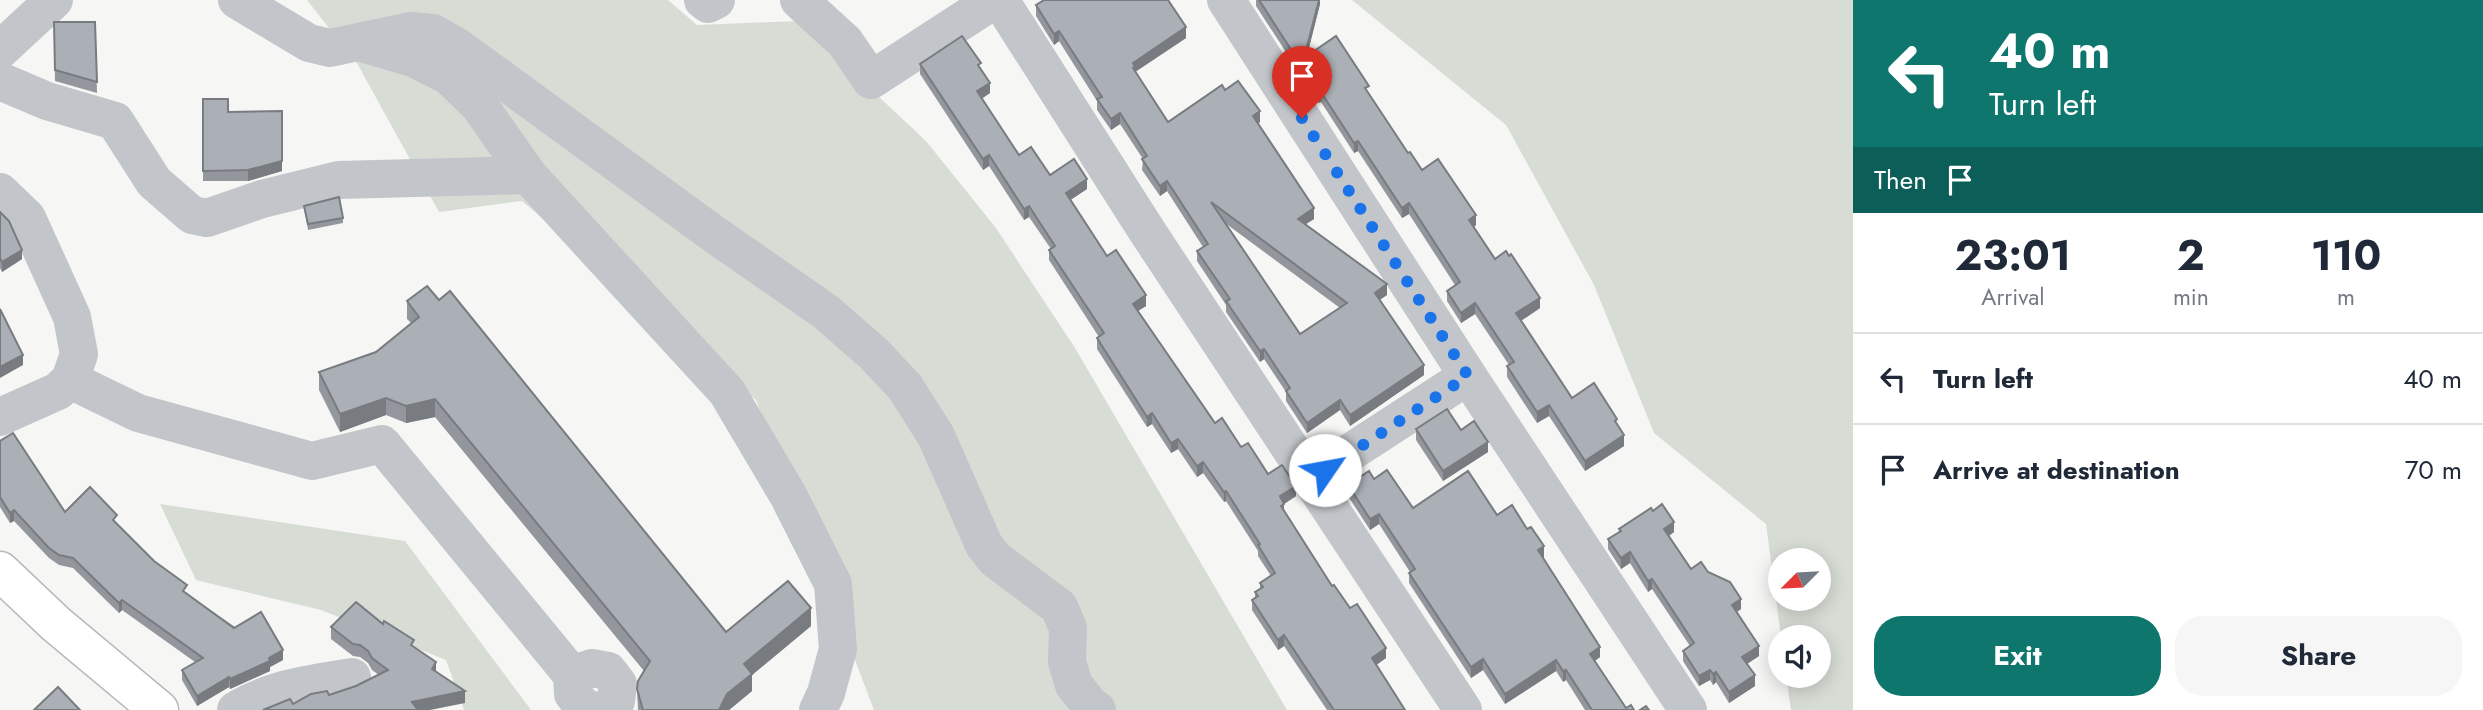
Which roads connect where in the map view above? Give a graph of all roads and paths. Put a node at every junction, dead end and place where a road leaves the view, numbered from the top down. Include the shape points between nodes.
1 (54, 0) edge
2 (237, 0) edge
3 (703, 0) edge
4 (716, 0) edge
5 (799, 0) edge
6 (994, 0) edge
7 (1000, 0) edge
8 (1226, 0) edge
9 (13, 25) edge
10 (360, 43) junction
11 (0, 81) edge
12 (528, 175) junction
13 (0, 192) edge
14 (1468, 376) junction
15 (69, 380) junction
16 (0, 417) edge
17 (1309, 480) junction
18 (0, 571) edge
19 (572, 675) junction
20 (352, 677) dead end
21 (159, 710) edge
22 (236, 710) edge
23 (593, 710) edge
24 (604, 710) edge
25 (817, 710) edge
26 (1097, 710) edge
27 (1463, 710) edge
28 (1688, 710) edge

1 - 9 street
2 - 10 street via 309,43 330,48
3 - 4 street via 708,4
5 - 6 street via 845,42 871,80
7 - 17 street
8 - 14 street
10 - 12 street via 413,58 449,76 479,105
10 - 26 street via 410,31 433,33 459,48 826,312 874,354 905,387 936,436 984,545 995,559 1059,607 1068,628 1067,662 1074,685
11 - 12 street via 115,121 154,182 192,215 207,218 339,180
12 - 25 street via 727,392 788,495 833,584 838,649
13 - 15 street via 27,218 72,317 79,354
14 - 17 street
14 - 28 street
15 - 16 street via 58,391
15 - 19 street via 138,412 312,461 382,444
17 - 27 street
18 - 21 main road
19 - 23 street via 573,694 585,709
19 - 24 street via 592,668 608,671 618,684 616,701
20 - 22 street via 283,689

